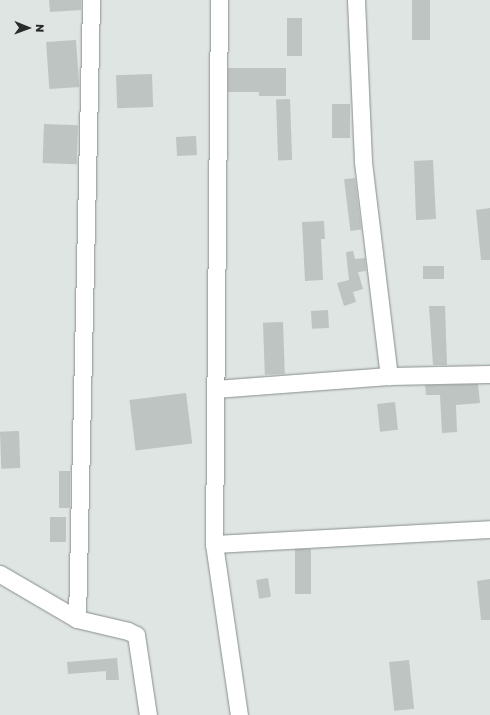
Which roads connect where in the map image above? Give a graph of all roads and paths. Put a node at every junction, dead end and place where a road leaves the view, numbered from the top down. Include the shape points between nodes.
1 (90, 0) edge
2 (220, 0) edge
3 (356, 0) edge
4 (490, 374) edge
5 (389, 376) junction
6 (216, 389) junction
7 (490, 530) edge
8 (214, 544) junction
9 (0, 574) edge
10 (77, 620) junction
11 (148, 715) edge
12 (239, 715) edge

1 - 10 street
2 - 6 street
3 - 5 street via 363,162
4 - 5 street
5 - 6 street
6 - 8 street
7 - 8 street
8 - 12 street
9 - 10 street
10 - 11 street via 136,635

